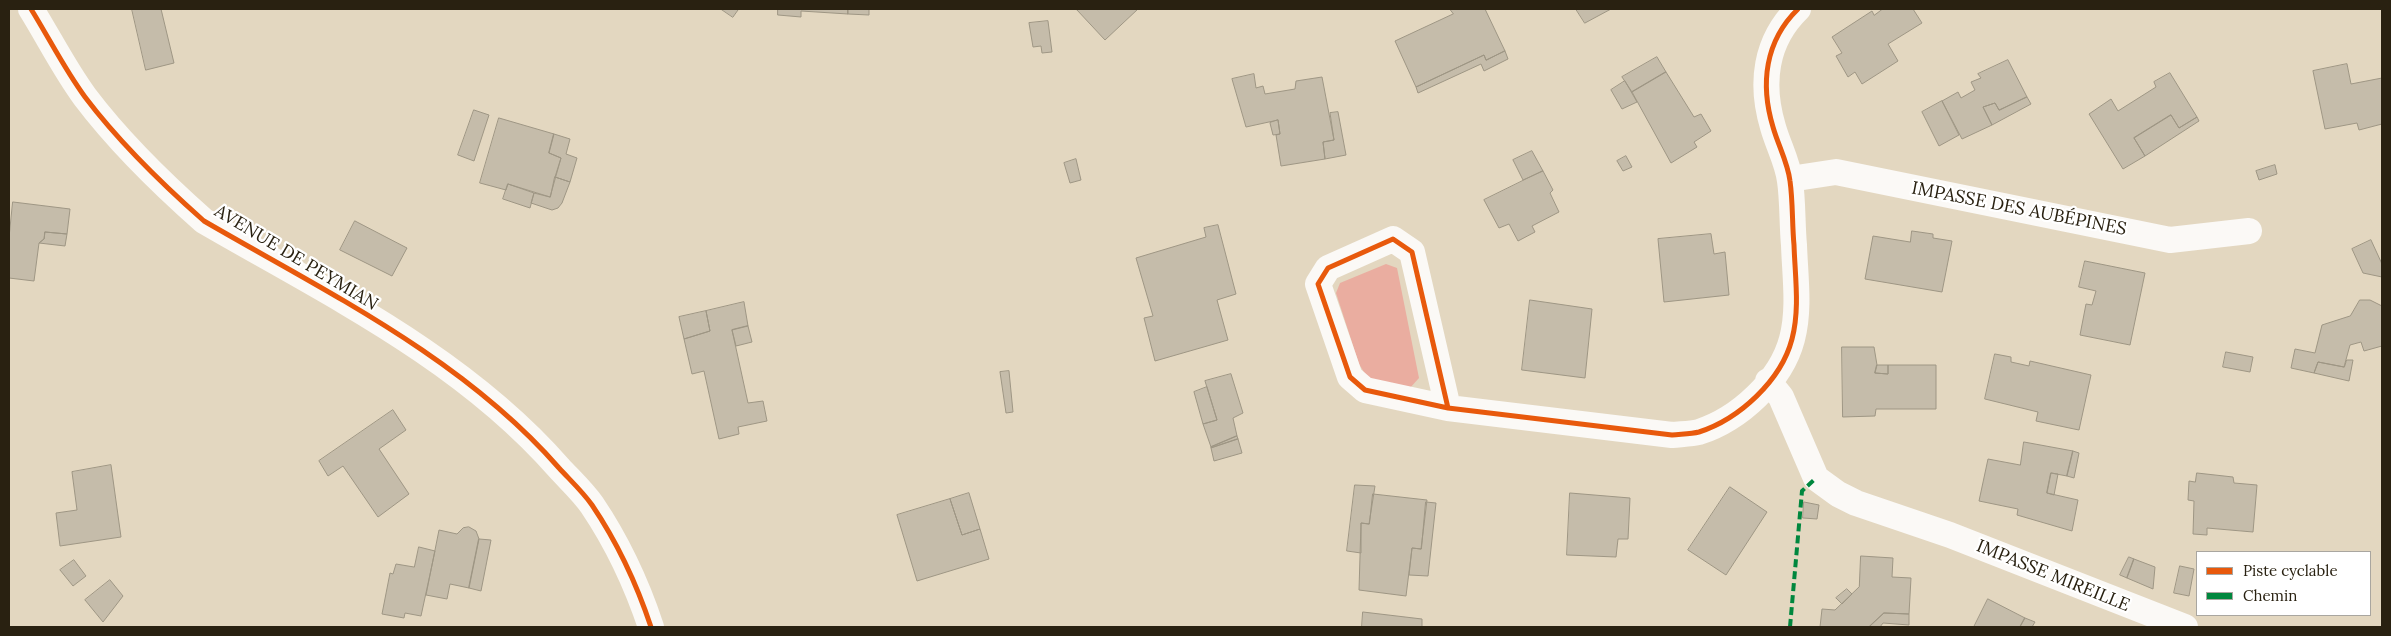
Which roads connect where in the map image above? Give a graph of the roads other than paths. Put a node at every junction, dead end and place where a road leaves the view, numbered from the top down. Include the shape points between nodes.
1 (31, 9) edge
2 (1798, 9) edge
3 (1790, 179) junction
4 (2249, 231) dead end
5 (1768, 382) junction
6 (1448, 408) junction
7 (651, 627) edge
8 (2185, 627) edge

1 - 7 street, AVENUE DE PEYMIAN via 84,96 122,141 204,221 416,345 471,384 520,426 591,504 625,562
2 - 3 street via 1785,22 1775,42 1765,78 1772,126
3 - 4 street, IMPASSE DES AUBÉPINES via 1836,172 2170,240
3 - 5 street via 1797,303 1786,358
5 - 6 street via 1747,405 1725,421 1697,432 1672,435
5 - 8 street, IMPASSE MIREILLE via 1781,397 1816,478 1838,494
6 - 6 street via 1412,252 1393,238 1328,268 1318,284 1350,376 1365,390

